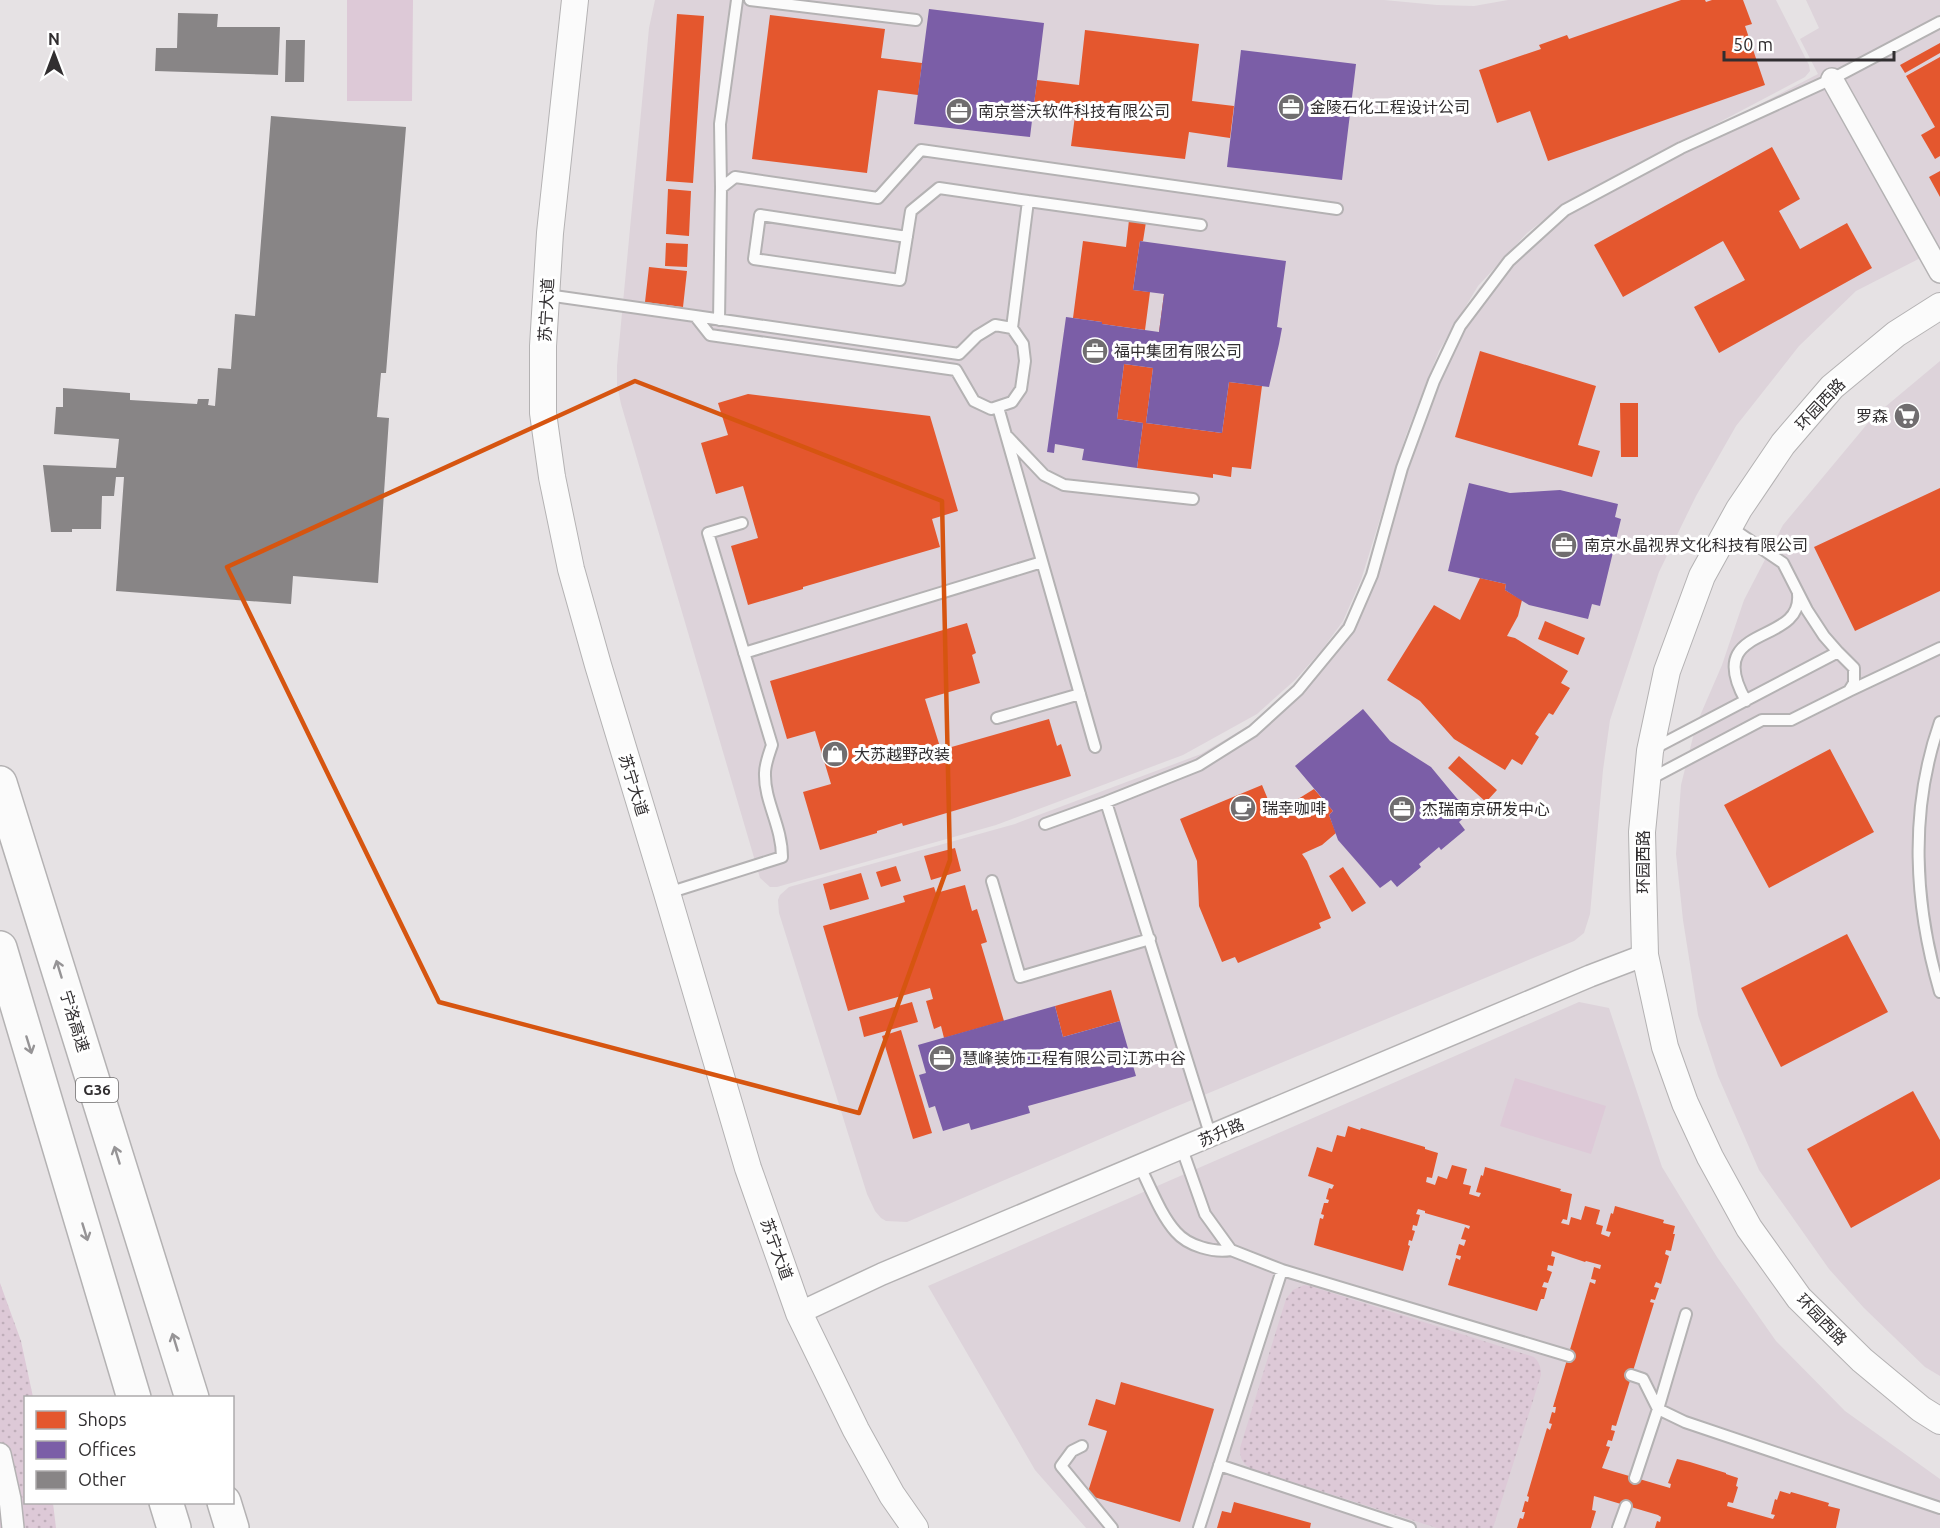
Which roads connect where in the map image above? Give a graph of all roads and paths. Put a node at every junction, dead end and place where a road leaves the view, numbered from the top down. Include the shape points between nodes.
1 (575, 0) edge
2 (737, 0) edge
3 (750, 0) edge
4 (916, 20) dead end
5 (1940, 22) edge
6 (1832, 79) junction
7 (721, 188) junction
8 (1028, 201) junction
9 (1338, 209) dead end
10 (1201, 225) dead end
11 (907, 237) junction
12 (1940, 272) edge
13 (546, 295) junction
14 (1940, 306) edge
15 (694, 316) junction
16 (719, 320) junction
17 (1012, 328) junction
18 (998, 407) junction
19 (1006, 435) junction
20 (1193, 500) dead end
21 (742, 523) dead end
22 (1730, 526) junction
23 (1042, 562) junction
24 (1797, 591) junction
25 (1940, 648) edge
26 (1838, 652) junction
27 (744, 653) junction
28 (1849, 691) junction
29 (1080, 694) junction
30 (1746, 700) junction
31 (997, 718) dead end
32 (1940, 722) edge
33 (1095, 747) dead end
34 (1650, 751) junction
35 (1647, 781) junction
36 (0, 783) edge
37 (1106, 802) junction
38 (1045, 824) dead end
39 (992, 881) dead end
40 (668, 893) junction
41 (1150, 939) junction
42 (0, 948) edge
43 (1645, 955) junction
44 (1940, 993) edge
45 (1211, 1137) junction
46 (1182, 1149) junction
47 (1140, 1167) junction
48 (1231, 1250) junction
49 (1282, 1270) junction
50 (799, 1313) junction
51 (1686, 1314) dead end
52 (1569, 1356) dead end
53 (1631, 1375) dead end
54 (134, 1396) edge
55 (191, 1396) edge
56 (1658, 1409) junction
57 (1940, 1421) edge
58 (1083, 1446) dead end
59 (0, 1454) edge
60 (1219, 1465) junction
61 (1635, 1478) dead end
62 (166, 1504) edge
63 (224, 1504) edge
64 (1626, 1506) dead end
65 (1940, 1508) edge
66 (13, 1528) edge
67 (174, 1528) edge
68 (232, 1528) edge
69 (915, 1528) edge
70 (1112, 1528) edge
71 (1198, 1528) edge
72 (1410, 1528) edge
73 (1618, 1528) edge

1 - 13 street, 苏宁大道
2 - 7 lane via 720,124
3 - 4 lane
5 - 6 lane
6 - 12 street
6 - 37 lane via 1681,148 1565,210 1509,261 1460,326 1434,381 1402,468 1372,575 1349,628 1298,690 1253,731 1199,765
7 - 9 lane via 735,177 878,198 921,150
7 - 16 lane
8 - 10 lane
8 - 11 lane via 939,188 911,211
8 - 17 lane
11 - 11 lane via 900,280 753,259 760,214
13 - 15 lane
13 - 40 street, 苏宁大道 via 543,413 552,477 571,569
14 - 22 street, 环园西路 via 1896,334 1832,387 1784,444
15 - 16 lane
15 - 18 lane via 710,335 956,369 974,401 991,409
16 - 17 lane via 959,354 995,325
17 - 18 lane via 1023,344 1021,389 1012,402
18 - 19 lane
19 - 20 lane via 1044,475 1064,485
19 - 23 lane
21 - 27 lane via 708,533
22 - 24 lane via 1783,563
22 - 34 street, 环园西路 via 1702,576 1667,671
23 - 27 lane
23 - 29 lane
24 - 26 lane
24 - 30 lane via 1798,605 1791,618 1750,641 1736,657 1734,677
25 - 28 lane
26 - 28 lane via 1854,668 1854,683
26 - 30 lane
27 - 40 lane via 772,746 765,771 766,786 782,840 782,857
28 - 35 lane via 1791,720 1762,720
29 - 31 lane
29 - 33 lane
30 - 34 lane
32 - 44 lane via 1920,810 1918,848 1923,926
34 - 35 street, 环园西路
35 - 43 street, 环园西路 via 1642,832
55 -> 36 highway, 宁洛高速 / G36
37 - 38 lane
37 - 41 lane
39 - 41 lane via 1020,977
40 - 50 street, 苏宁大道 via 748,1168
41 - 45 lane
42 -> 54 highway
43 - 45 street, 苏升路
43 - 57 street, 环园西路 via 1665,1047 1685,1103 1749,1228 1799,1298 1862,1360
45 - 46 street, 苏升路
46 - 47 street, 苏升路
46 - 48 lane via 1204,1214
47 - 48 lane via 1176,1233 1196,1246 1221,1252
47 - 50 street, 苏升路 via 882,1274
48 - 49 lane
49 - 52 lane
49 - 60 lane
50 - 69 street, 苏宁大道 via 856,1430
51 - 56 lane
53 - 56 lane via 1644,1379
56 - 61 lane
56 - 65 lane via 1685,1422
58 - 70 lane via 1072,1451 1061,1466
59 - 66 street
60 - 71 lane
60 - 72 lane
62 - 67 highway
63 - 68 highway
64 - 73 lane

